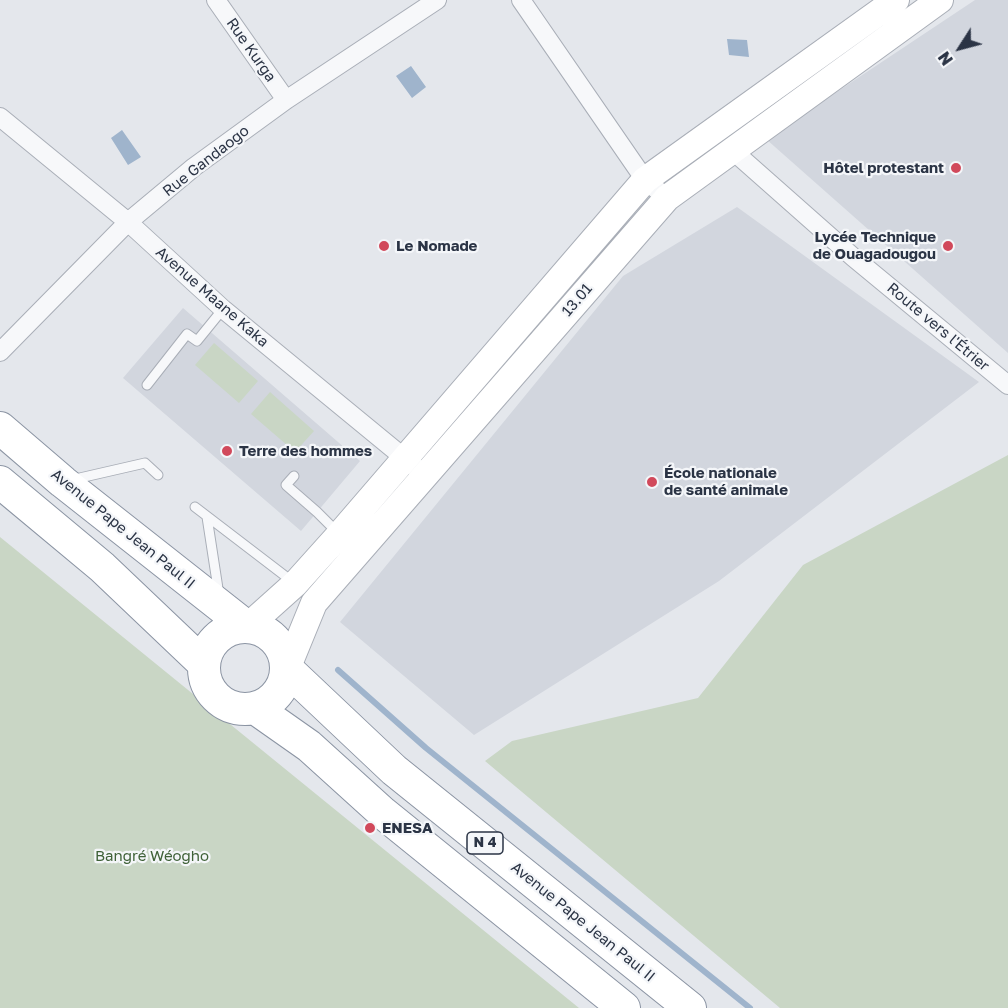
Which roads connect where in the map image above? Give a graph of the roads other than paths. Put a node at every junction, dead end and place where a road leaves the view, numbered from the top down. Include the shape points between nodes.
1 (216, 0) edge
2 (437, 0) edge
3 (521, 0) edge
4 (896, 0) edge
5 (940, 0) edge
6 (286, 100) junction
7 (0, 117) edge
8 (732, 150) junction
9 (645, 180) junction
10 (667, 198) junction
11 (128, 222) junction
12 (223, 309) junction
13 (0, 352) edge
14 (147, 385) dead end
15 (1008, 385) edge
16 (0, 429) edge
17 (415, 467) junction
18 (159, 475) dead end
19 (294, 476) dead end
20 (0, 482) edge
21 (63, 482) junction
22 (195, 507) dead end
23 (207, 517) junction
24 (339, 534) junction
25 (304, 593) junction
26 (221, 607) junction
27 (247, 627) junction
28 (204, 664) junction
29 (287, 669) junction
30 (255, 708) junction
31 (624, 1008) edge
32 (690, 1008) edge

1 - 6 street, Rue Kurga
2 - 6 street, Rue Gandaogo
3 - 9 street
4 - 9 street, 13.01
5 - 8 street, 13.01
6 - 11 street, Rue Gandaogo via 194,167
7 - 11 street, Avenue Maane Kaka
8 - 10 street, 13.01
8 - 15 street, Route vers l'Étrier via 853,257
9 - 10 street
9 - 17 street, 13.01
10 - 17 street, 13.01
11 - 12 street, Avenue Maane Kaka
11 - 13 street, Rue Gandaogo
12 - 14 lane via 197,341 187,334
12 - 17 street, Avenue Maane Kaka
16 - 21 highway, Avenue Pape Jean Paul II / N 4
17 - 24 street, 13.01
17 - 25 street, 13.01
18 - 21 lane via 145,463
19 - 24 lane via 286,485
20 - 28 highway, N 4 via 102,567
21 - 26 highway, Avenue Pape Jean Paul II / N 4
22 - 23 lane
23 - 25 lane
23 - 26 lane
24 - 25 street, 13.01
25 - 27 street, 13.01
25 - 29 street, 13.01
26 - 27 highway, Avenue Pape Jean Paul II / N 4
27 - 28 highway via 237,627 218,637
27 - 29 highway, Avenue Pape Jean Paul II / N 4 via 260,629 280,645
28 - 30 highway, N 4 via 207,683 218,699 229,706
29 - 30 highway via 278,694
29 - 32 highway, Avenue Pape Jean Paul II / N 4 via 394,770
30 - 31 highway, N 4 via 309,746 383,813

